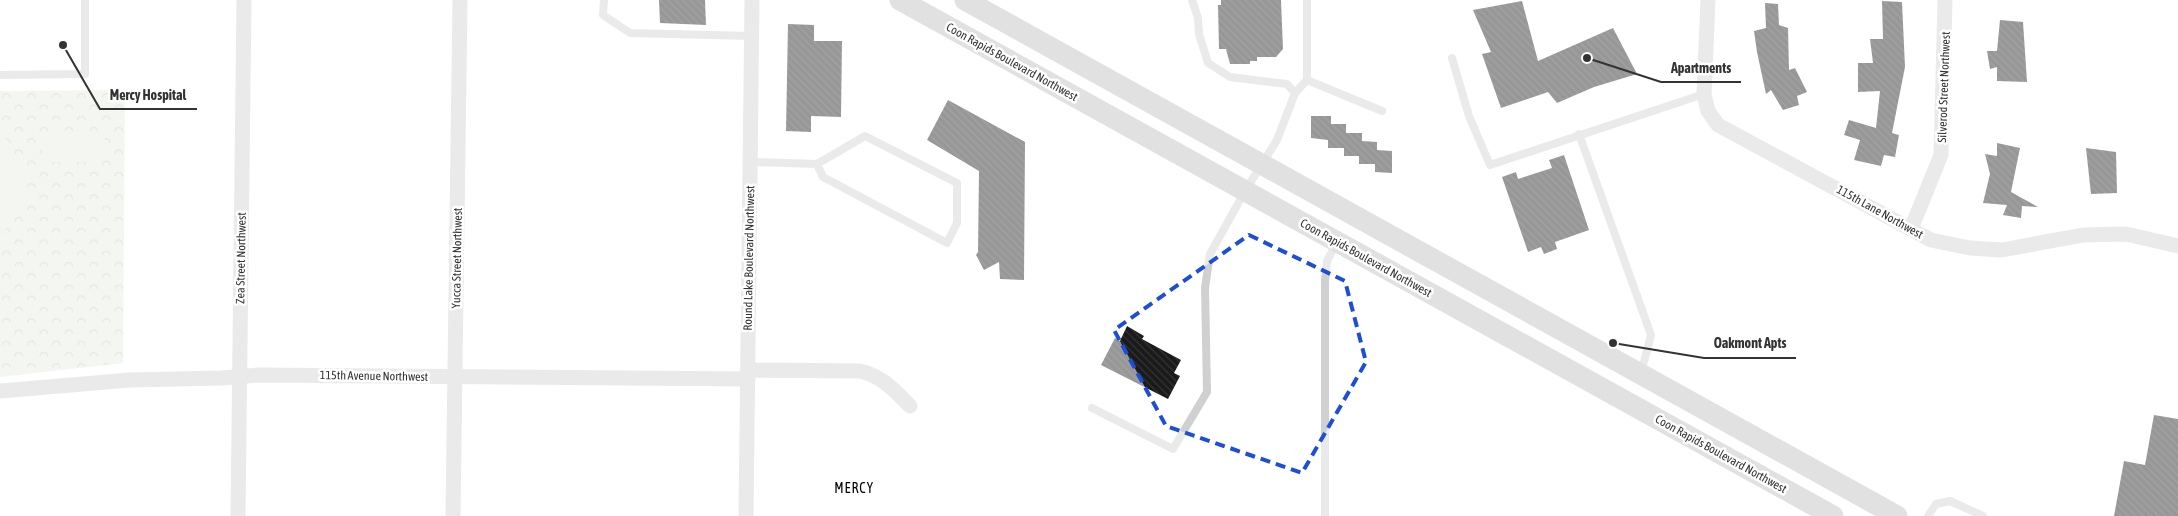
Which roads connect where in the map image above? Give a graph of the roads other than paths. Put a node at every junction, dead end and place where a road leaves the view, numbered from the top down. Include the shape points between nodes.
1 (85, 0) edge
2 (244, 0) edge
3 (460, 0) edge
4 (604, 0) edge
5 (752, 0) edge
6 (900, 0) edge
7 (965, 0) edge
8 (1192, 0) edge
9 (1307, 0) edge
10 (1708, 0) edge
11 (1945, 0) edge
12 (752, 36) junction
13 (1452, 58) dead end
14 (0, 75) edge
15 (1307, 80) junction
16 (1295, 92) junction
17 (1704, 94) junction
18 (1382, 111) dead end
19 (1579, 134) junction
20 (750, 162) junction
21 (817, 164) junction
22 (1263, 164) junction
23 (1245, 190) junction
24 (1911, 229) junction
25 (1337, 242) junction
26 (2178, 246) edge
27 (748, 375) junction
28 (1640, 375) junction
29 (240, 377) junction
30 (455, 377) junction
31 (0, 391) edge
32 (910, 406) dead end
33 (1092, 408) dead end
34 (238, 516) edge
35 (453, 516) edge
36 (746, 516) edge
37 (1325, 516) edge
38 (1833, 516) edge
39 (1897, 516) edge
40 (1928, 516) edge
41 (1983, 516) edge

1 - 14 lane via 85,74
2 - 29 street, Zea Street Northwest
3 - 30 street, Yucca Street Northwest
4 - 12 lane via 604,15 630,33
5 - 12 street, Round Lake Boulevard Northwest
6 - 23 main road, Coon Rapids Boulevard Northwest
7 - 22 main road via 991,10
8 - 16 lane via 1198,18 1198,34 1208,62 1230,77 1287,84
9 - 15 lane
10 - 17 street
11 - 24 street, Silverod Street Northwest via 1941,155
12 - 20 street, Round Lake Boulevard Northwest
13 - 19 lane via 1490,165
15 - 16 lane
15 - 18 lane
16 - 22 lane via 1277,140
17 - 19 lane
17 - 24 street, 115th Lane Northwest via 1708,111 1718,125
19 - 28 lane via 1651,335
20 - 21 lane
20 - 27 street, Round Lake Boulevard Northwest
21 - 21 lane via 865,136 957,183 957,223 947,244 823,177
22 - 23 lane
22 - 28 main road
23 - 25 main road, Coon Rapids Boulevard Northwest
23 - 33 lane via 1215,241 1206,270 1207,392 1173,449
24 - 26 street, 115th Lane Northwest via 1931,240 1970,248 2002,250 2083,236 2126,234
25 - 37 lane via 1326,261 1325,281
25 - 38 main road, Coon Rapids Boulevard Northwest
27 - 30 street, 115th Avenue Northwest
27 - 32 street, 115th Avenue Northwest via 860,371 884,380
27 - 36 street, Round Lake Boulevard Northwest
28 - 39 main road
29 - 30 street, 115th Avenue Northwest
29 - 31 street, 115th Avenue Northwest via 130,380
29 - 34 street, Zea Street Northwest
30 - 35 street, Yucca Street Northwest
40 - 41 lane via 1936,504 1950,501

